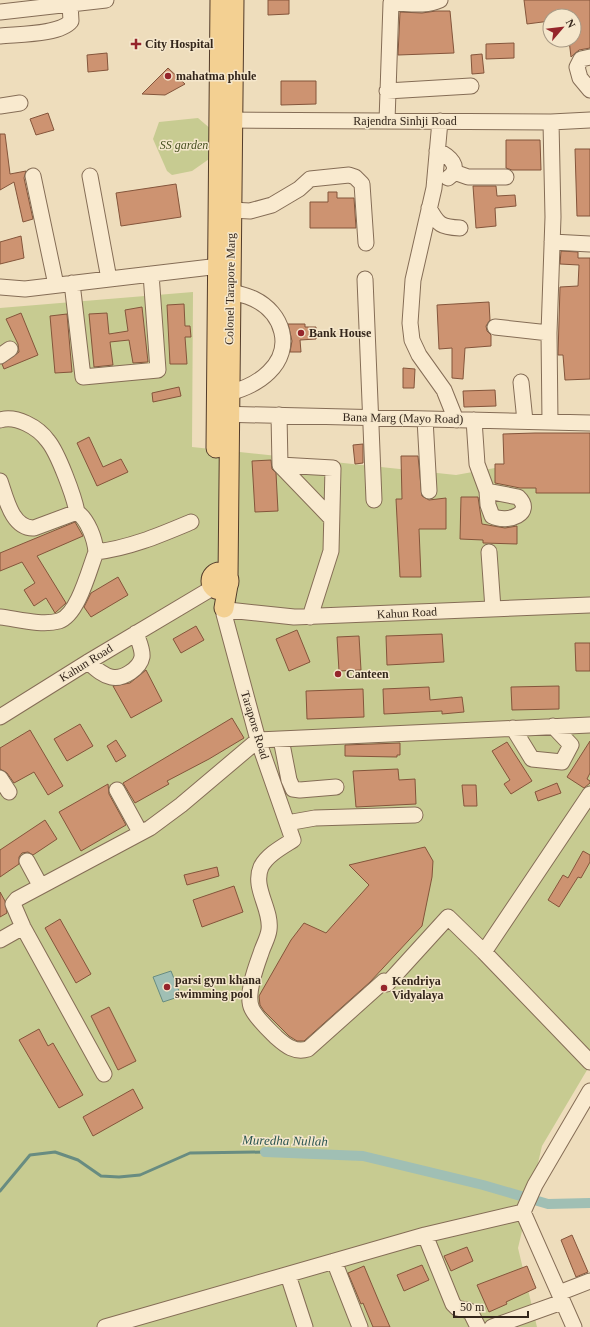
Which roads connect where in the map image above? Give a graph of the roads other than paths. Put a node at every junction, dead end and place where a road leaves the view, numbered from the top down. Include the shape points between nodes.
1 (106, 0) edge
2 (220, 0) edge
3 (234, 0) edge
4 (440, 0) edge
5 (49, 3) edge
6 (70, 4) junction
7 (0, 12) edge
8 (0, 36) edge
9 (590, 57) edge
10 (471, 86) dead end
11 (590, 90) edge
12 (387, 91) junction
13 (20, 103) dead end
14 (0, 106) edge
15 (226, 120) junction
16 (590, 120) edge
17 (387, 121) junction
18 (440, 121) junction
19 (551, 122) junction
20 (437, 151) junction
21 (454, 172) junction
22 (33, 176) dead end
23 (90, 176) dead end
24 (506, 177) dead end
25 (435, 181) junction
26 (429, 208) junction
27 (231, 210) junction
28 (460, 228) dead end
29 (552, 242) junction
30 (366, 244) dead end
31 (590, 244) edge
32 (224, 265) junction
33 (151, 274) junction
34 (109, 279) junction
35 (365, 279) dead end
36 (72, 284) junction
37 (56, 285) junction
38 (0, 287) edge
39 (230, 291) junction
40 (495, 327) dead end
41 (549, 333) junction
42 (521, 382) dead end
43 (229, 393) junction
44 (222, 414) junction
45 (279, 415) junction
46 (372, 418) junction
47 (425, 419) junction
48 (0, 420) edge
49 (456, 420) junction
50 (474, 420) junction
51 (525, 421) junction
52 (550, 422) junction
53 (590, 423) edge
54 (280, 465) junction
55 (0, 481) edge
56 (429, 491) dead end
57 (487, 491) dead end
58 (374, 500) dead end
59 (77, 512) junction
60 (331, 518) junction
61 (191, 522) dead end
62 (96, 552) junction
63 (489, 552) dead end
64 (219, 581) junction
65 (590, 605) edge
66 (224, 608) junction
67 (493, 609) junction
68 (0, 616) edge
69 (310, 617) junction
70 (136, 633) junction
71 (88, 662) junction
72 (0, 707) edge
73 (0, 717) edge
74 (590, 725) edge
75 (553, 726) junction
76 (514, 728) junction
77 (281, 739) junction
78 (258, 740) junction
79 (0, 778) edge
80 (336, 787) dead end
81 (117, 790) dead end
82 (9, 792) dead end
83 (590, 794) edge
84 (415, 815) dead end
85 (287, 823) junction
86 (140, 832) junction
87 (27, 861) dead end
88 (40, 885) junction
89 (23, 927) junction
90 (0, 940) edge
91 (484, 952) junction
92 (590, 1062) edge
93 (104, 1074) dead end
94 (590, 1091) edge
95 (524, 1208) junction
96 (425, 1236) junction
97 (334, 1262) junction
98 (288, 1275) junction
99 (590, 1281) edge
100 (560, 1297) junction
101 (105, 1327) edge
102 (305, 1327) edge
103 (360, 1327) edge
104 (478, 1327) edge
105 (492, 1327) edge
106 (574, 1327) edge

1 - 6 street
2 - 15 main road, Colonel Tarapore Marg
3 - 15 main road, Colonel Tarapore Marg
4 - 12 street via 423,4 391,3
5 - 6 street
5 - 7 street
6 - 8 street via 71,21 68,26 58,30
9 - 11 street via 581,59 577,67 580,78
10 - 12 street
12 - 17 street
13 - 14 street
15 - 17 street, Rajendra Sinhji Road
15 - 27 main road, Colonel Tarapore Marg
15 - 32 main road, Colonel Tarapore Marg
16 - 19 street, Rajendra Sinhji Road
17 - 18 street, Rajendra Sinhji Road
18 - 19 street, Rajendra Sinhji Road
18 - 20 street
19 - 29 street
20 - 21 street via 453,161
20 - 25 street
21 - 24 street via 468,177
21 - 25 street via 448,178
22 - 37 street
23 - 34 street
25 - 26 street
26 - 28 street via 439,224
26 - 49 street via 413,280 410,323 412,340 419,355 444,390
27 - 30 street via 250,211 272,205 299,189 310,179 349,175 362,184
27 - 32 main road, Colonel Tarapore Marg
29 - 31 street
29 - 41 street
32 - 33 street
32 - 39 main road, Colonel Tarapore Marg
32 - 44 main road, Colonel Tarapore Marg
33 - 34 street
33 - 36 street via 158,370 84,377
34 - 36 street
35 - 46 street
36 - 37 street
37 - 38 street via 25,289
39 - 43 main road, Colonel Tarapore Marg
39 - 43 street via 253,299 272,312 280,325 282,342 279,359 269,372 252,385
40 - 41 street
41 - 52 street
42 - 51 street
43 - 44 main road, Colonel Tarapore Marg
44 - 45 street, Bana Marg (Mayo Road)
44 - 64 main road, Colonel Tarapore Marg
45 - 46 street, Bana Marg (Mayo Road)
45 - 54 street
46 - 47 street, Bana Marg (Mayo Road)
46 - 58 street
47 - 49 street, Bana Marg (Mayo Road)
47 - 56 street
48 - 59 street via 16,419 49,441 75,498
49 - 50 street, Bana Marg (Mayo Road)
50 - 51 street, Bana Marg (Mayo Road)
50 - 57 street via 477,464
51 - 52 street, Bana Marg (Mayo Road)
52 - 53 street, Bana Marg (Mayo Road)
54 - 60 street
54 - 60 street via 333,468
55 - 59 street via 12,515 27,528 34,528
59 - 62 street via 83,516 96,544
60 - 69 street via 331,551
61 - 62 street via 135,544
62 - 68 street via 76,604 68,616 58,621 42,622
63 - 67 street
64 - 66 main road, Colonel Tarapore Marg
64 - 70 street, Kahun Road
64 - 72 street, Kahun Road via 167,602
65 - 67 street, Kahun Road
66 - 69 street, Kahun Road via 271,616
66 - 78 street, Tarapore Road via 226,626
67 - 69 street, Kahun Road
70 - 71 street, Kahun Road
70 - 71 street via 142,656 136,667 126,675 109,677
71 - 73 street, Kahun Road
74 - 75 street
75 - 76 street
75 - 76 street via 571,745 562,762 532,759
76 - 77 street
77 - 78 street
77 - 80 street via 293,789
78 - 85 street, Tarapore Road
78 - 86 street via 181,805
79 - 82 street
81 - 86 street
83 - 91 street
84 - 85 street via 315,818
85 - 91 street, Tarapore Road via 293,840 277,850 260,868 259,879 269,918 269,930 251,984 250,1002 252,1010 287,1047 296,1050 308,1049 384,981 387,984 448,918
86 - 88 street
87 - 88 street
88 - 89 street via 16,899 13,904
89 - 90 street
89 - 93 street
91 - 92 street
94 - 95 street
95 - 96 street
95 - 100 street
96 - 97 street
96 - 104 street via 453,1304 457,1308 470,1311
97 - 98 street
97 - 103 street
98 - 101 street
98 - 102 street
99 - 100 street
100 - 105 street
100 - 106 street

